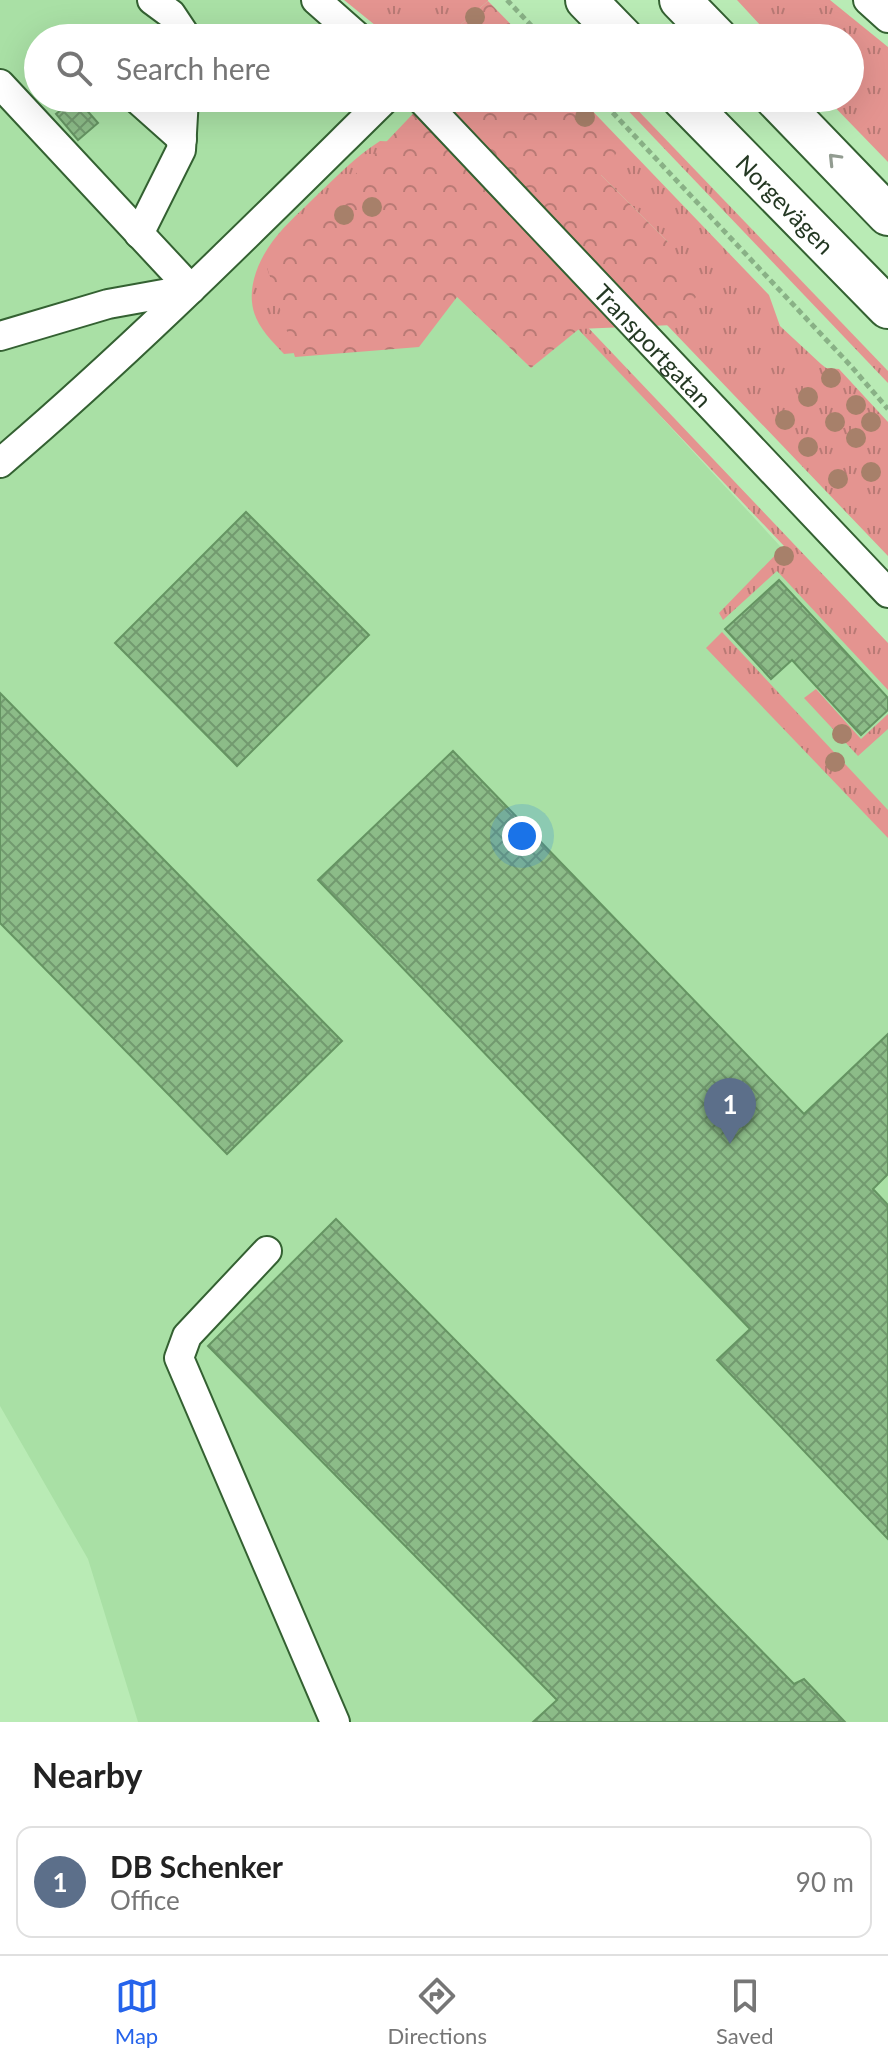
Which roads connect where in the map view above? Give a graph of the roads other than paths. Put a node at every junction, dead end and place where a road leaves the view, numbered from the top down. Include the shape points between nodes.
1 (152, 0) edge
2 (316, 0) edge
3 (586, 0) edge
4 (680, 0) edge
5 (868, 0) edge
6 (888, 18) edge
7 (178, 24) edge
8 (343, 24) edge
9 (609, 24) edge
10 (703, 24) edge
11 (0, 84) edge
12 (24, 110) edge
13 (26, 112) edge
14 (152, 112) edge
15 (183, 112) edge
16 (372, 112) edge
17 (433, 112) edge
18 (696, 112) edge
19 (789, 112) edge
20 (182, 139) junction
21 (888, 215) edge
22 (139, 234) junction
23 (191, 289) junction
24 (888, 308) edge
25 (0, 336) edge
26 (0, 463) edge
27 (888, 593) edge
28 (267, 1251) dead end
29 (335, 1722) edge

1 - 7 street
2 - 8 street
3 - 9 highway
4 - 10 highway
5 - 6 street
11 - 12 street
13 - 22 street
14 - 20 street
15 - 20 street
16 - 23 street
17 - 27 street, Transportgatan
18 - 24 highway, Norgevägen
21 -> 19 highway
20 - 22 street
22 - 23 street
23 - 25 street via 108,304
23 - 26 street
28 - 29 street via 187,1336 179,1358

